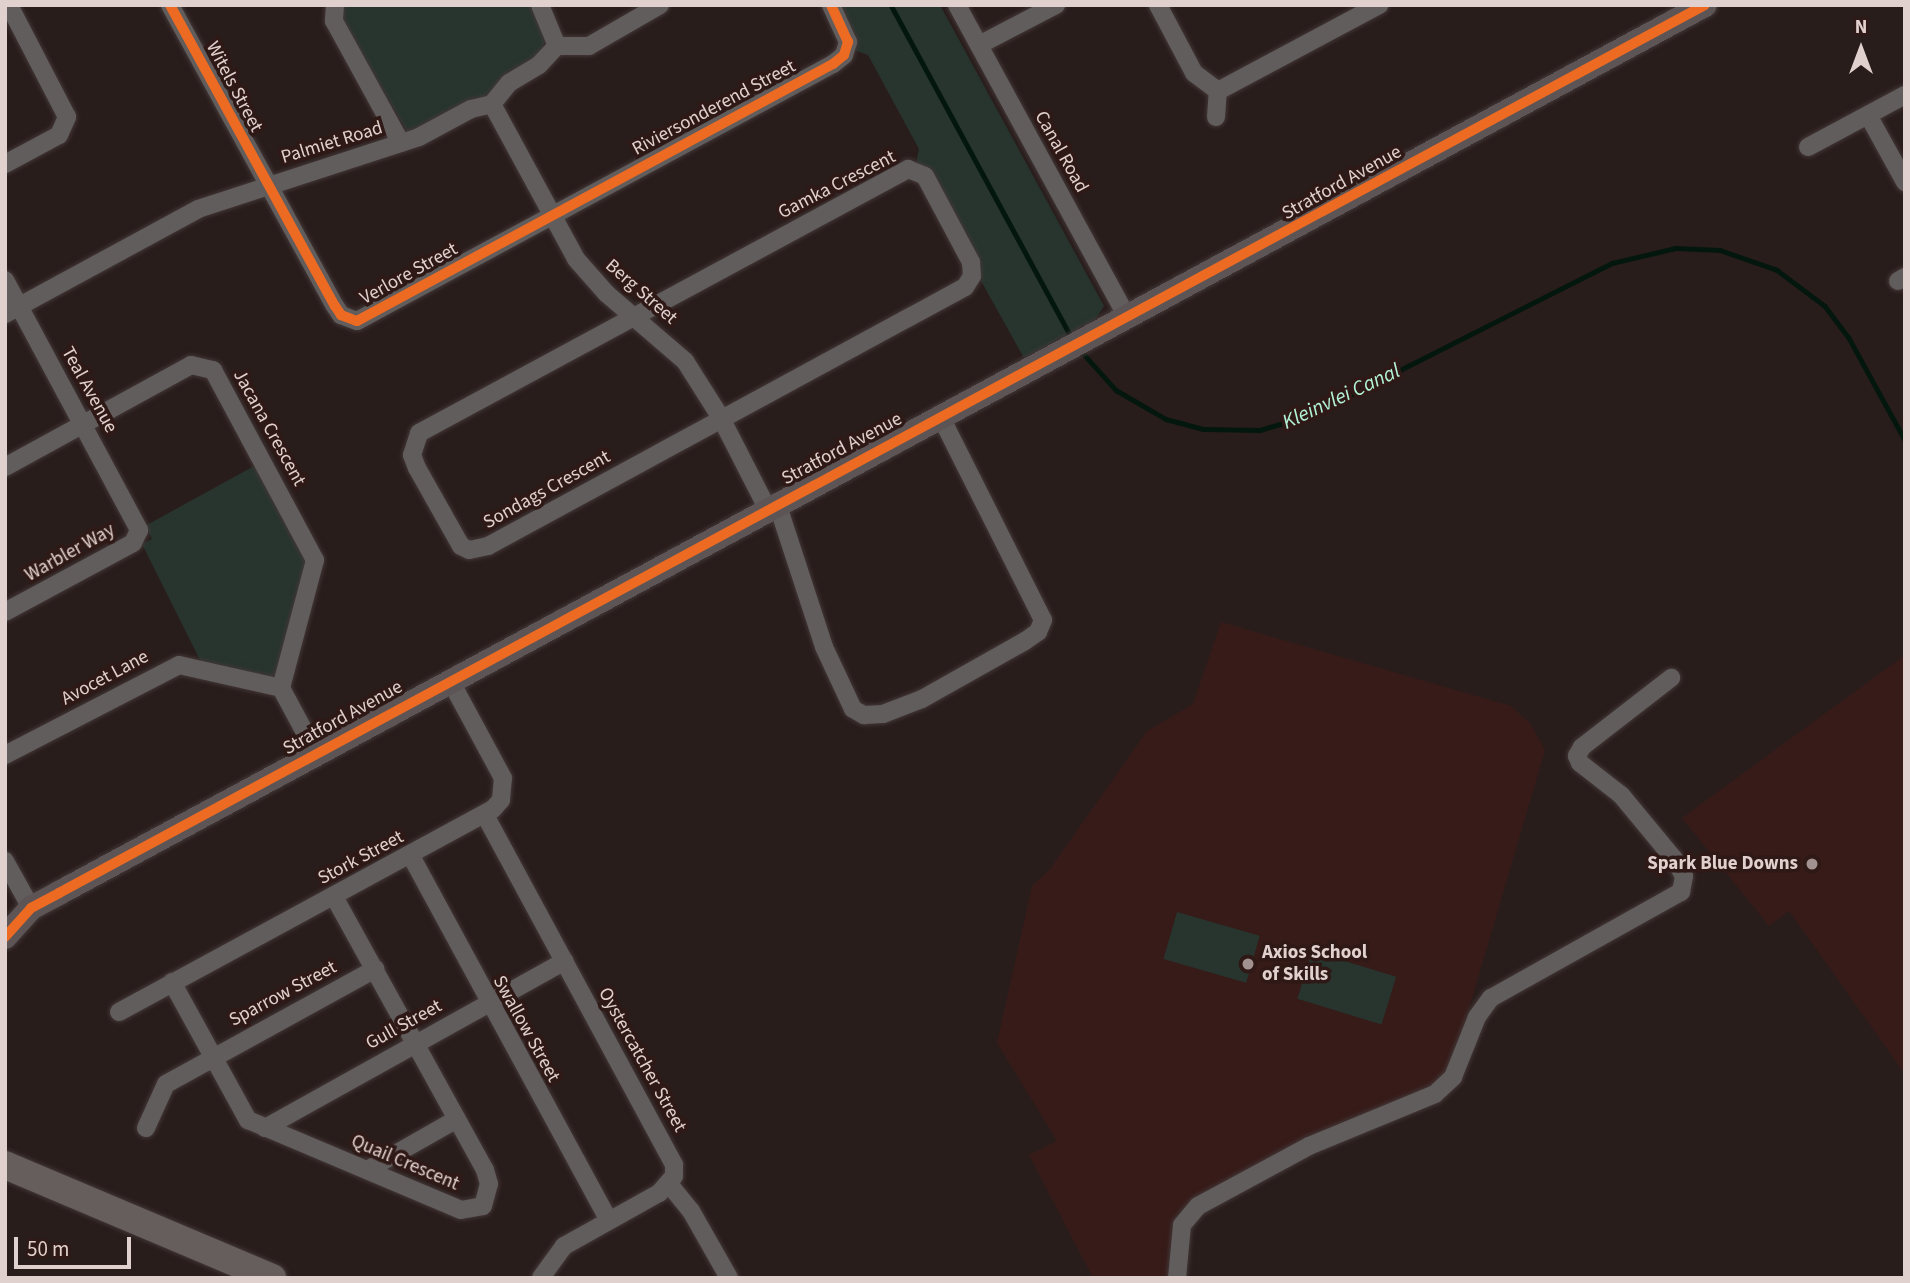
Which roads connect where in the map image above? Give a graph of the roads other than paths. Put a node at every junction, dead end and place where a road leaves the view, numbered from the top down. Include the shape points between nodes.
1 (9, 5) edge
2 (170, 5) edge
3 (335, 5) edge
4 (540, 5) edge
5 (660, 5) edge
6 (831, 5) edge
7 (957, 5) edge
8 (1056, 5) edge
9 (1158, 5) edge
10 (1378, 5) edge
11 (1705, 5) edge
12 (979, 45) junction
13 (557, 46) junction
14 (1219, 91) junction
15 (1905, 95) edge
16 (492, 104) junction
17 (1868, 115) junction
18 (1216, 117) dead end
19 (401, 143) junction
20 (1808, 147) dead end
21 (5, 164) edge
22 (1905, 182) edge
23 (268, 186) junction
24 (550, 215) junction
25 (5, 280) edge
26 (12, 310) edge
27 (636, 316) junction
28 (1128, 319) junction
29 (941, 417) junction
30 (722, 418) junction
31 (83, 424) junction
32 (5, 467) edge
33 (772, 505) junction
34 (136, 521) joint
35 (5, 612) edge
36 (1671, 678) dead end
37 (450, 680) junction
38 (281, 688) junction
39 (316, 753) junction
40 (5, 755) edge
41 (485, 815) junction
42 (411, 856) junction
43 (5, 861) edge
44 (334, 896) junction
45 (31, 908) junction
46 (5, 937) edge
47 (565, 961) junction
48 (375, 969) junction
49 (173, 982) junction
50 (487, 1003) junction
51 (119, 1013) dead end
52 (416, 1043) junction
53 (211, 1057) junction
54 (457, 1119) junction
55 (145, 1128) dead end
56 (265, 1128) junction
57 (5, 1165) edge
58 (369, 1169) junction
59 (669, 1184) junction
60 (608, 1221) junction
61 (272, 1278) edge
62 (541, 1278) edge
63 (729, 1278) edge
64 (1177, 1278) edge

1 - 21 street via 67,117 64,128
2 - 23 street, Witels Street
3 - 19 street via 334,21
4 - 13 street
5 - 13 street via 589,46
6 - 24 street, Riviersonderend Street via 848,42 844,55 833,64
7 - 12 street, Canal Road
8 - 12 street
9 - 14 street via 1194,73
10 - 14 street
11 - 28 street, Stratford Avenue
12 - 28 street, Canal Road
13 - 16 street, Palmiet Road via 539,65 509,83
14 - 18 street
15 - 17 street
16 - 19 street, Palmiet Road via 471,109
16 - 24 street, Berg Street
17 - 20 street
17 - 22 street
19 - 23 street, Palmiet Road
23 - 24 street, Verlore Street via 341,315 357,321
23 - 26 street, Palmiet Road via 198,209
24 - 27 street, Berg Street via 590,277
25 - 26 street, Teal Avenue
26 - 31 street, Teal Avenue
27 - 30 street, Berg Street via 685,361
27 - 30 street, Sondags Crescent via 419,433 412,455 461,546 469,551 488,546
27 - 30 street, Gamka Crescent via 903,170 925,176 971,262 969,282
28 - 29 street, Stratford Avenue
29 - 33 street, Stratford Avenue
29 - 33 street, Berg Street via 1043,620 1038,632 1025,641 922,699 883,714 864,715 853,709 824,647
30 - 33 street, Berg Street
31 - 32 street, Jacana Crescent
31 - 34 street, Teal Avenue
31 - 38 street, Jacana Crescent via 191,365 208,366 217,375 316,560
33 - 37 street, Stratford Avenue
34 - 35 street, Warbler Way via 138,534 133,543
36 - 64 street via 1582,747 1577,756 1580,764 1621,795 1674,859 1684,876 1681,892 1491,998 1476,1017 1453,1077 1435,1094 1309,1146 1198,1206 1182,1225
37 - 39 street, Stratford Avenue
37 - 41 street, Stork Street via 503,778 502,800
38 - 39 street
38 - 40 street, Avocet Lane via 187,665 172,666
39 - 45 street, Stratford Avenue
41 - 42 street, Stork Street
41 - 47 street, Oystercatcher Street
42 - 44 street, Stork Street
42 - 50 street, Swallow Street
43 - 45 street
44 - 48 street, Quail Crescent
44 - 49 street, Stork Street
45 - 46 street, Stratford Avenue
47 - 50 street, Gull Street
47 - 59 street, Oystercatcher Street via 671,1156 674,1175
48 - 52 street, Quail Crescent
48 - 53 street, Sparrow Street
49 - 51 street, Stork Street
49 - 53 street, Quail Crescent
50 - 52 street, Gull Street
50 - 60 street, Swallow Street
52 - 54 street, Quail Crescent
52 - 56 street, Gull Street
53 - 55 street, Sparrow Street via 166,1084
53 - 56 street, Quail Crescent via 248,1120
54 - 58 street
54 - 58 street, Quail Crescent via 489,1184 483,1206 461,1210
56 - 58 street, Quail Crescent
57 - 61 main road
59 - 60 street
59 - 63 street via 691,1210
60 - 62 street via 564,1246

